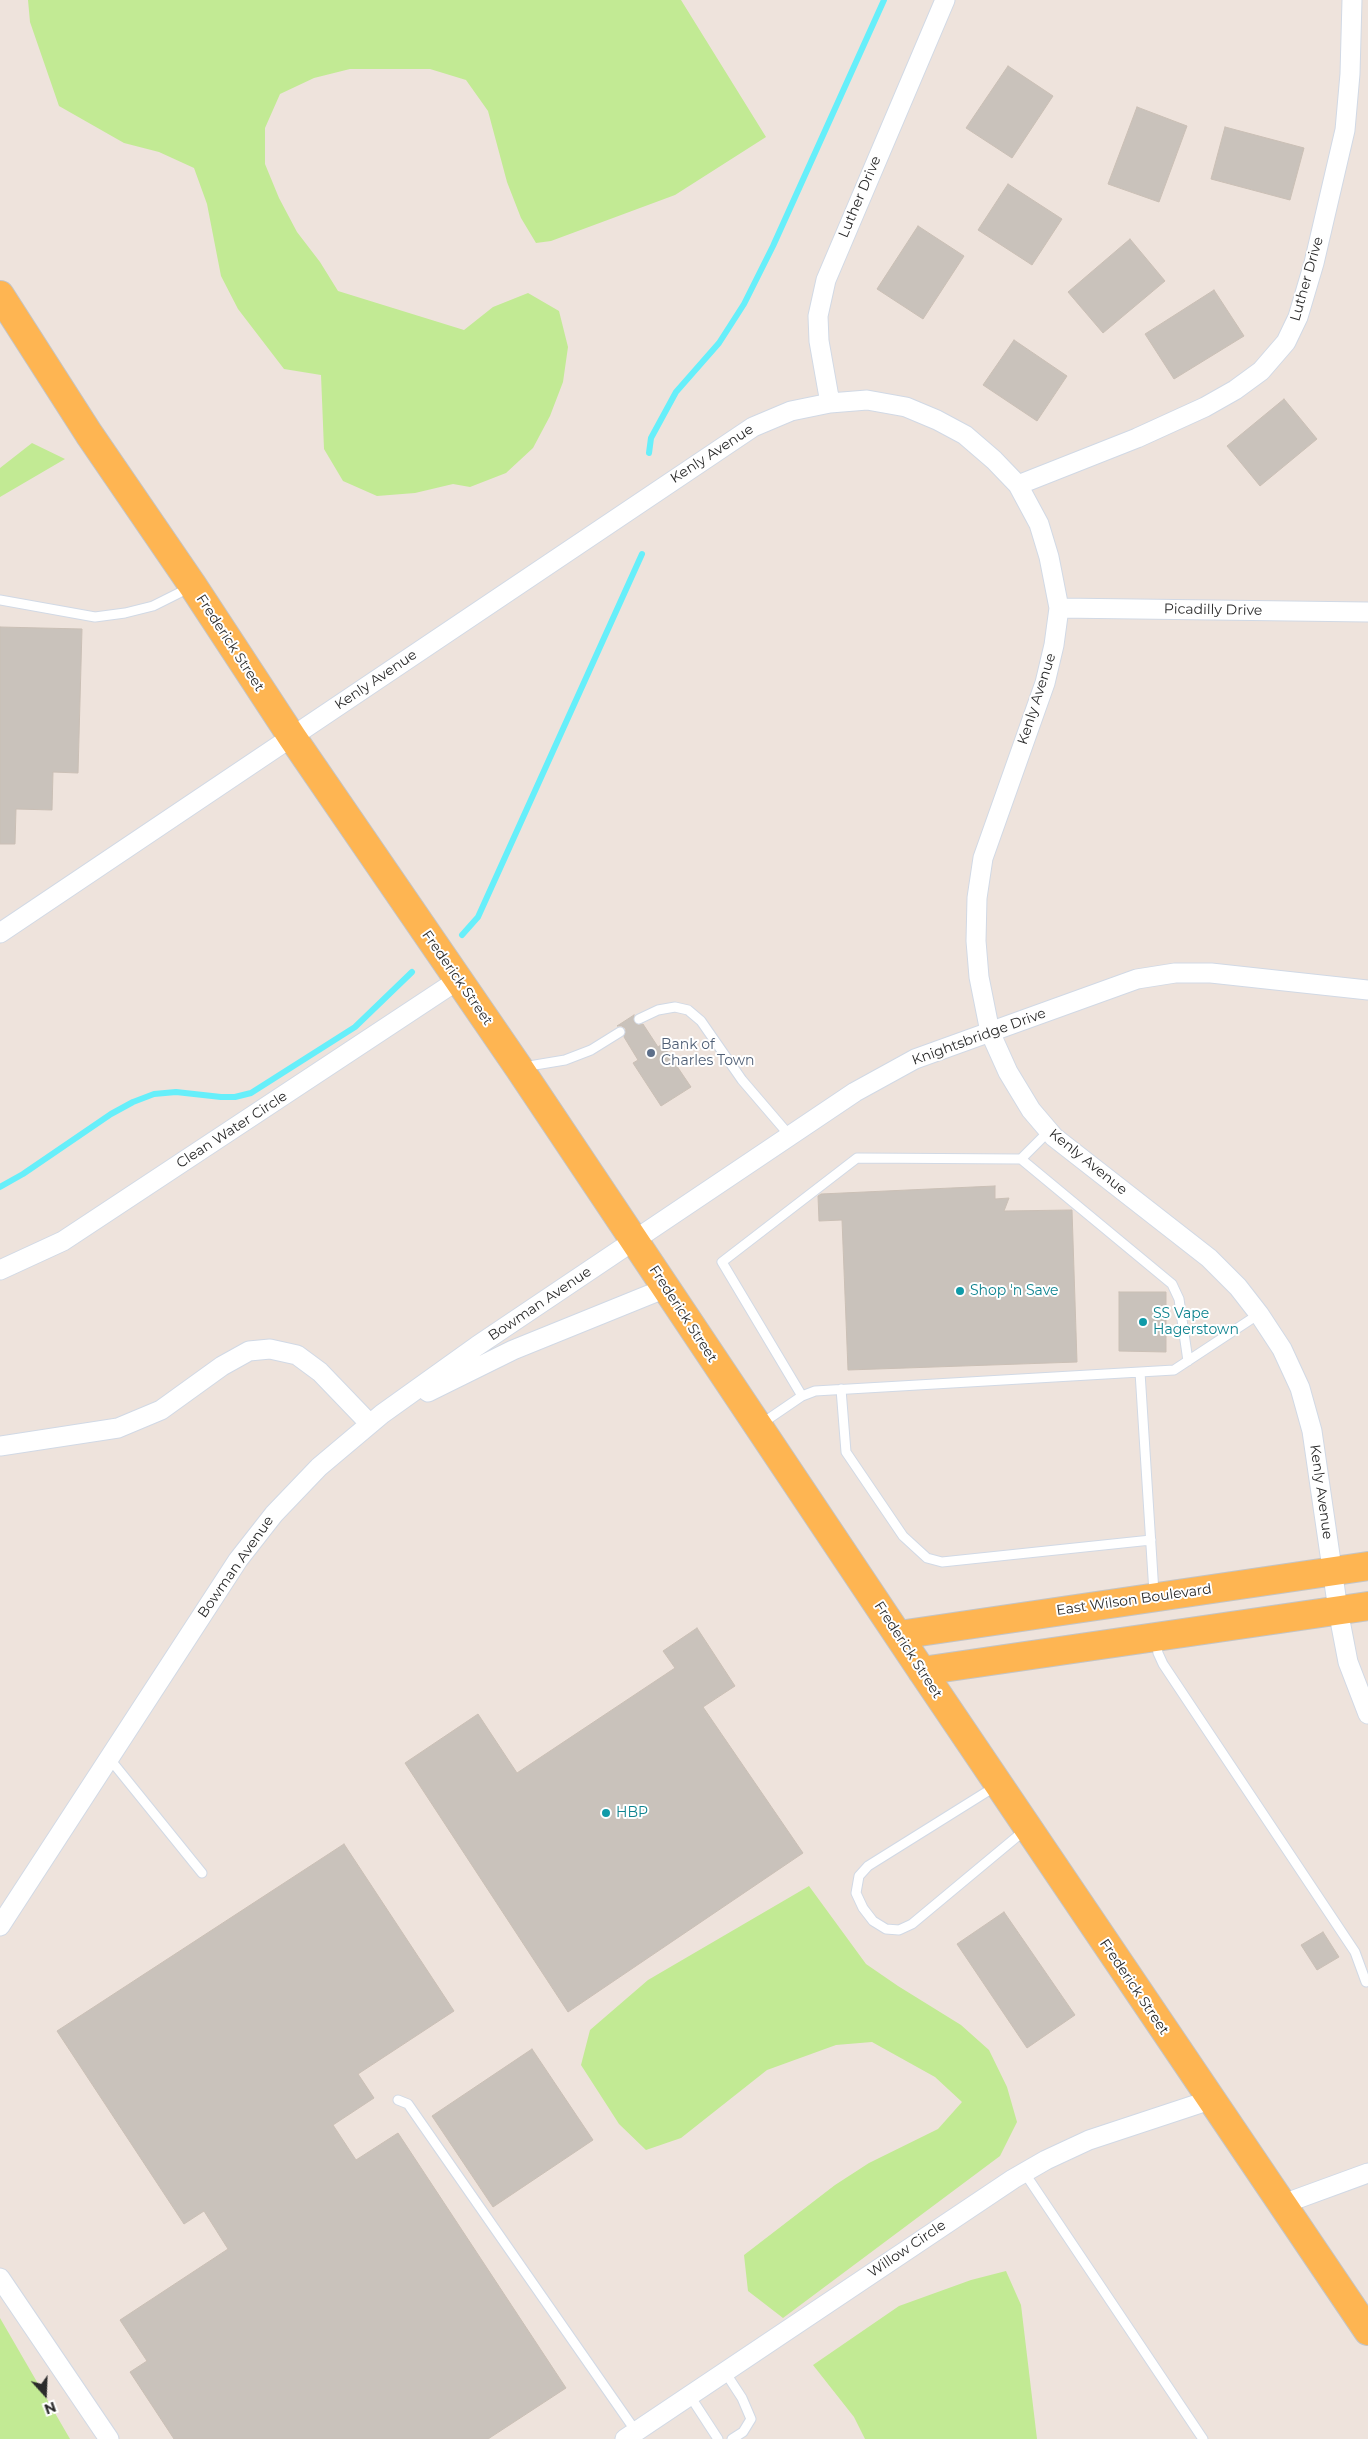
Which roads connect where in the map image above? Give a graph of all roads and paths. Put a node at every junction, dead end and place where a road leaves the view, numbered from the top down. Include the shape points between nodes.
1 (945, 0) edge
2 (1352, 0) edge
3 (0, 295) edge
4 (830, 403) junction
5 (1018, 485) junction
6 (193, 586) junction
7 (0, 600) edge
8 (1059, 608) junction
9 (1368, 612) edge
10 (292, 737) junction
11 (0, 933) edge
12 (458, 980) junction
13 (1368, 990) edge
14 (640, 1019) dead end
15 (620, 1032) dead end
16 (990, 1032) junction
17 (519, 1068) junction
18 (1049, 1131) junction
19 (790, 1136) junction
20 (1021, 1159) junction
21 (635, 1240) junction
22 (0, 1270) edge
23 (666, 1288) junction
24 (1259, 1314) junction
25 (1188, 1361) junction
26 (1140, 1372) junction
27 (841, 1389) junction
28 (802, 1396) junction
29 (376, 1419) junction
30 (758, 1426) junction
31 (0, 1446) edge
32 (1151, 1540) junction
33 (1368, 1566) edge
34 (1333, 1571) junction
35 (1154, 1597) junction
36 (1368, 1606) edge
37 (1338, 1610) junction
38 (899, 1635) junction
39 (1155, 1637) junction
40 (1038, 1654) junction
41 (922, 1671) junction
42 (1368, 1714) edge
43 (109, 1757) junction
44 (998, 1784) junction
45 (1027, 1828) junction
46 (202, 1873) dead end
47 (0, 1926) edge
48 (1366, 1982) dead end
49 (398, 2100) dead end
50 (1210, 2100) junction
51 (1024, 2172) junction
52 (1368, 2173) edge
53 (1283, 2204) junction
54 (0, 2278) edge
55 (1368, 2331) edge
56 (725, 2372) junction
57 (690, 2396) junction
58 (635, 2436) edge
59 (109, 2439) edge
60 (718, 2439) edge
61 (732, 2439) edge
62 (1203, 2439) edge

1 - 4 street, Luther Drive via 826,280 818,316
2 - 5 street, Luther Drive via 1345,130 1311,272 1298,318 1286,342 1261,371 1205,407
3 - 6 main road, Frederick Street via 89,434
4 - 5 street, Kenly Avenue via 867,400 906,407 937,420 965,435
4 - 10 street, Kenly Avenue via 791,411 752,427
5 - 8 street, Kenly Avenue via 1038,524 1049,557
6 - 7 lane via 153,606 95,617
6 - 10 main road, Frederick Street
8 - 9 street, Picadilly Drive
8 - 16 street, Kenly Avenue via 1045,683 983,858 977,898 976,941 979,977
10 - 11 street, Kenly Avenue
10 - 12 main road, Frederick Street
12 - 17 main road, Frederick Street
12 - 22 street, Clean Water Circle via 63,1241
13 - 16 street, Knightsbridge Drive via 1211,973 1175,973 1137,979
14 - 19 lane via 658,1010 675,1007 688,1010 701,1021 742,1080
15 - 17 lane via 591,1050 565,1060
16 - 18 street, Kenly Avenue via 1013,1080 1031,1110
16 - 19 street, Knightsbridge Drive via 890,1071
17 - 21 main road, Frederick Street
18 - 20 lane
18 - 24 street, Kenly Avenue via 1208,1258 1238,1287
19 - 21 street, Knightsbridge Drive
20 - 25 lane via 1172,1284 1179,1300
20 - 28 lane via 857,1158 722,1262
21 - 23 main road, Frederick Street
21 - 29 street, Bowman Avenue via 476,1346
23 - 29 street via 513,1350
23 - 30 main road, Frederick Street
24 - 25 lane
24 - 34 street, Kenly Avenue via 1282,1349 1300,1388 1312,1431
25 - 26 lane via 1174,1370
26 - 27 lane
26 - 32 lane
27 - 28 lane via 815,1391
27 - 32 lane via 846,1452 903,1536 927,1558 942,1562
28 - 30 lane
29 - 31 street via 297,1355 270,1349 249,1350 161,1410 118,1428
29 - 43 street, Bowman Avenue via 319,1467 274,1514 238,1560
30 - 38 main road, Frederick Street
32 - 35 lane
33 - 34 main road, East Wilson Boulevard
34 - 35 main road, East Wilson Boulevard
34 - 37 street, Kenly Avenue
35 - 38 main road, East Wilson Boulevard
35 - 40 main road via 1154,1611 1148,1619 1056,1633 1044,1641
36 - 37 main road
37 - 39 main road
37 - 42 street, Kenly Avenue via 1348,1662
38 - 41 main road, Frederick Street
39 - 40 main road
39 - 48 lane via 1163,1664 1355,1952
40 - 41 main road
41 - 44 main road, Frederick Street
43 - 46 lane
43 - 47 street, Bowman Avenue
44 - 45 main road, Frederick Street
44 - 45 lane via 868,1866 859,1876 856,1893 863,1908 873,1921 886,1929 898,1930 912,1924
45 - 50 main road, Frederick Street
49 - 58 lane via 408,2104
50 - 51 street, Willow Circle via 1089,2140
50 - 53 main road, Frederick Street
51 - 56 street, Willow Circle
51 - 62 lane
52 - 53 street
53 - 55 main road, Frederick Street
54 - 59 street
56 - 57 street, Willow Circle
56 - 61 lane via 751,2419 743,2432
57 - 58 street, Willow Circle
57 - 60 lane

